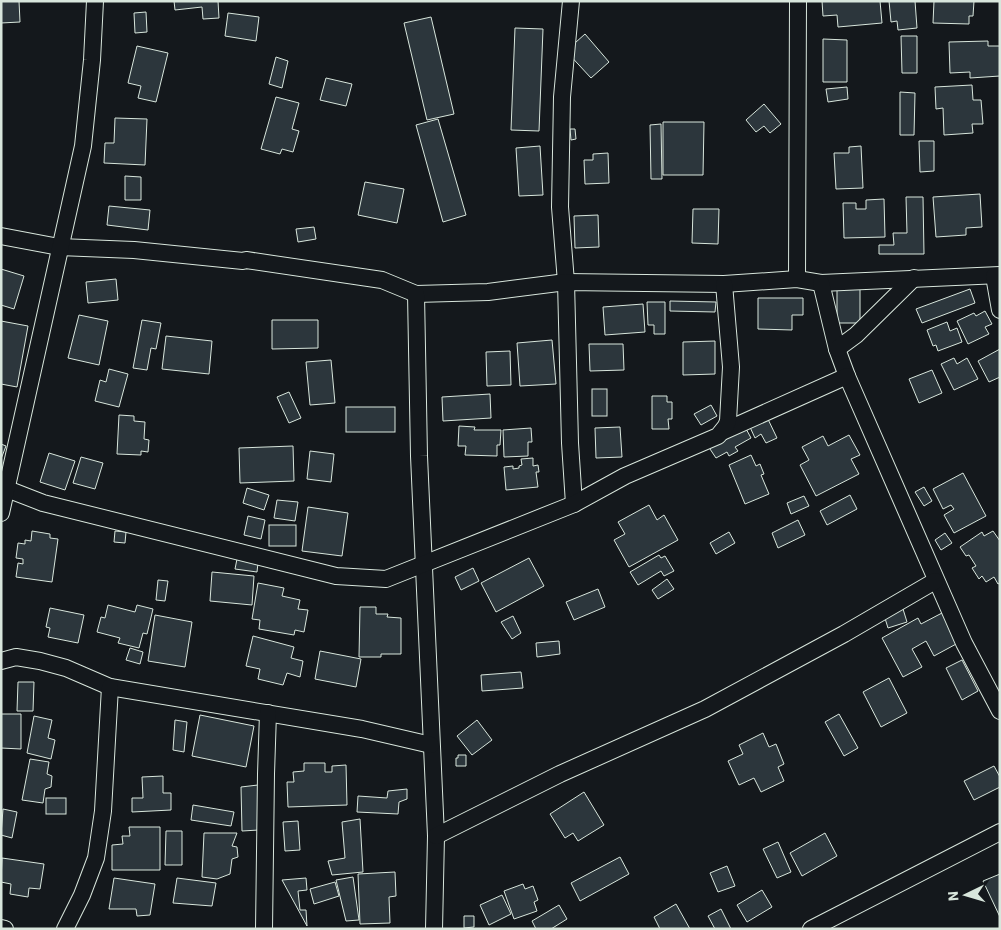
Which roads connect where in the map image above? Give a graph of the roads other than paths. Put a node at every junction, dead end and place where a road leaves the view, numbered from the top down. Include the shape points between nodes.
1 (95, 1) edge
2 (570, 1) edge
3 (798, 1) edge
4 (1, 236) edge
5 (60, 247) junction
6 (997, 276) edge
7 (914, 278) junction
8 (797, 279) junction
9 (566, 282) junction
10 (821, 283) junction
11 (724, 284) junction
12 (416, 294) junction
13 (1000, 310) edge
14 (837, 349) junction
15 (846, 376) junction
16 (722, 432) junction
17 (8, 489) junction
18 (574, 504) junction
19 (1, 513) edge
20 (423, 565) junction
21 (935, 581) junction
22 (1, 660) edge
23 (110, 687) junction
24 (1000, 710) edge
25 (268, 713) junction
26 (431, 745) junction
27 (1000, 832) edge
28 (436, 836) junction
29 (64, 929) edge
30 (264, 929) edge
31 (434, 929) edge
32 (811, 929) edge

1 - 5 street via 83,146
2 - 9 street via 562,97 560,207
3 - 8 street
4 - 5 street
5 - 12 street via 246,260 382,280
5 - 17 street
6 - 7 street
6 - 13 street
7 - 10 street
7 - 14 street via 856,335
8 - 10 street
8 - 11 street
9 - 11 street
9 - 12 street via 488,292
9 - 18 street
10 - 14 street
11 - 16 street via 731,367 728,421
12 - 20 street
14 - 15 street
15 - 16 street
15 - 21 street
16 - 18 street via 625,476
17 - 19 street
17 - 20 street via 43,503 336,576 386,579
18 - 20 street
20 - 26 street
21 - 24 street
21 - 28 street via 705,708 560,774
22 - 23 street via 16,657 40,661
23 - 25 street
23 - 29 street via 103,811 96,858
25 - 26 street
25 - 30 street
26 - 28 street
27 - 32 street
28 - 31 street

